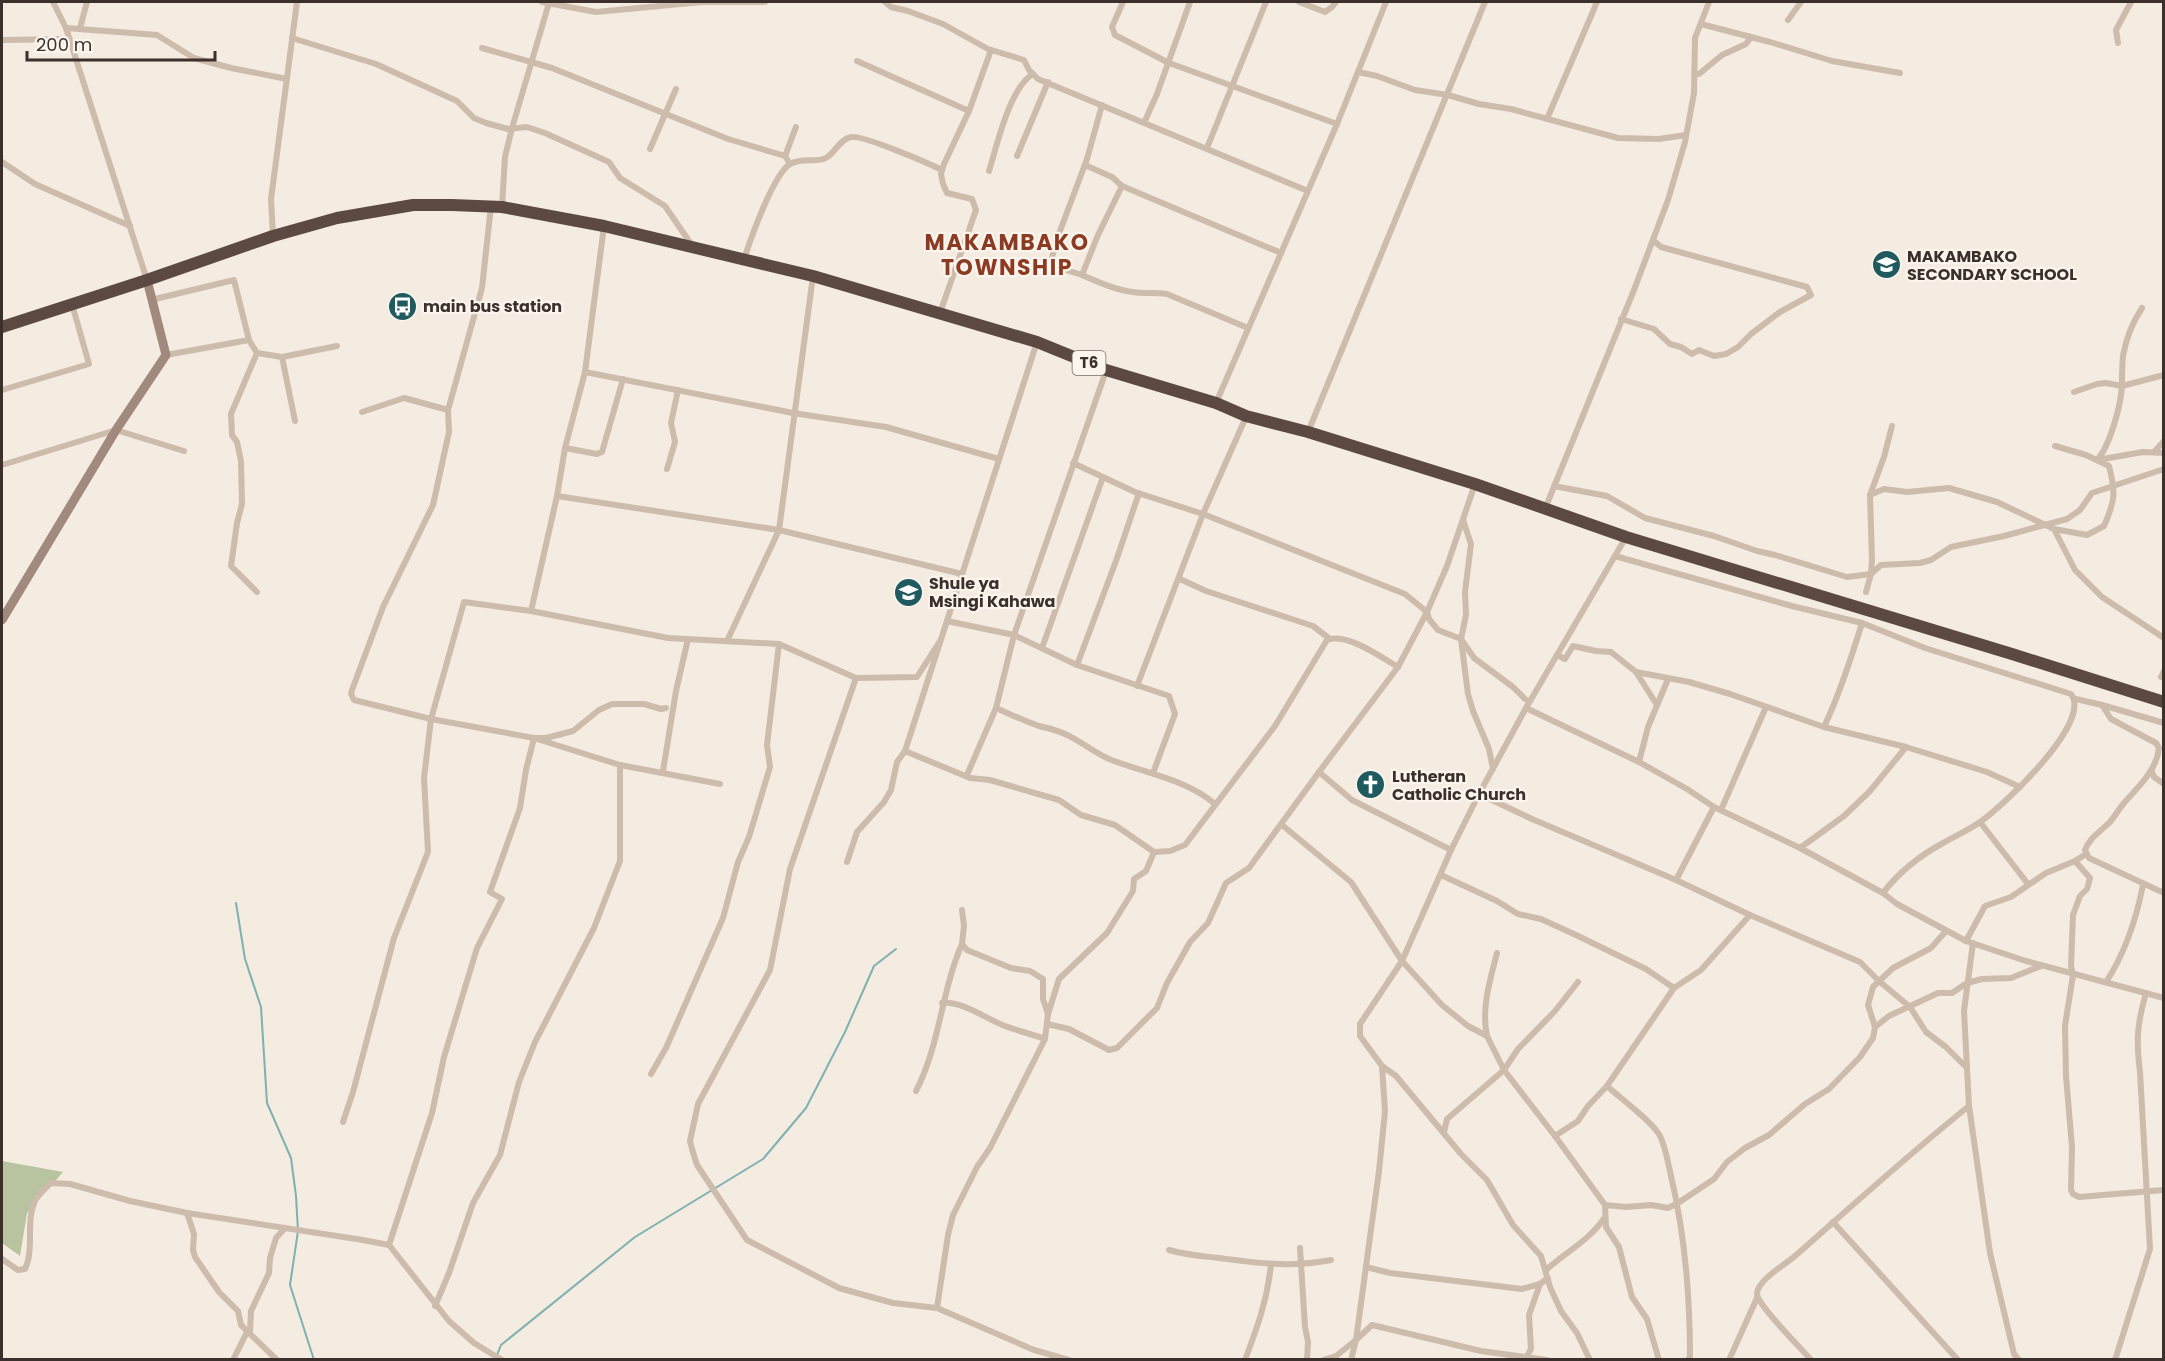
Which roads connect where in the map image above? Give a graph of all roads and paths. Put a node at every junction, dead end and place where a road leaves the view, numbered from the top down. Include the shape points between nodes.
1 (53, 2) edge
2 (87, 2) edge
3 (297, 2) edge
4 (545, 2) edge
5 (702, 2) edge
6 (765, 2) edge
7 (885, 2) edge
8 (1123, 2) edge
9 (1190, 2) edge
10 (1266, 2) edge
11 (1299, 2) edge
12 (1336, 2) edge
13 (1386, 2) edge
14 (1485, 2) edge
15 (1597, 2) edge
16 (1709, 2) edge
17 (2131, 2) edge
18 (1802, 3) edge
19 (1788, 20) dead end
20 (1701, 24) junction
21 (66, 28) junction
22 (80, 28) junction
23 (1751, 37) junction
24 (292, 38) junction
25 (69, 39) junction
26 (2, 40) edge
27 (2118, 43) dead end
28 (482, 48) dead end
29 (991, 50) junction
30 (857, 61) dead end
31 (532, 63) junction
32 (1169, 63) junction
33 (1358, 72) junction
34 (1900, 73) dead end
35 (1034, 74) junction
36 (1695, 74) junction
37 (287, 79) junction
38 (1048, 82) junction
39 (1233, 86) junction
40 (676, 89) dead end
41 (1448, 95) junction
42 (1102, 105) junction
43 (969, 111) junction
44 (665, 113) junction
45 (1547, 119) junction
46 (1144, 123) junction
47 (1337, 124) junction
48 (796, 127) dead end
49 (512, 128) junction
50 (1686, 135) junction
51 (1207, 148) junction
52 (650, 149) dead end
53 (785, 156) junction
54 (1017, 156) dead end
55 (2, 162) edge
56 (790, 164) junction
57 (1085, 165) junction
58 (942, 170) junction
59 (989, 171) dead end
60 (1122, 186) junction
61 (1308, 190) junction
62 (497, 207) junction
63 (130, 226) junction
64 (604, 226) junction
65 (273, 236) junction
66 (1653, 240) junction
67 (693, 247) junction
68 (1281, 253) junction
69 (744, 259) junction
70 (1082, 275) junction
71 (813, 276) junction
72 (147, 280) junction
73 (152, 300) junction
74 (72, 303) junction
75 (2142, 308) dead end
76 (940, 313) junction
77 (1621, 319) junction
78 (2, 327) edge
79 (1248, 327) junction
80 (249, 340) junction
81 (1037, 342) junction
82 (337, 346) dead end
83 (257, 353) junction
84 (166, 355) junction
85 (282, 357) junction
86 (1106, 370) junction
87 (585, 372) junction
88 (2163, 375) edge
89 (623, 379) junction
90 (2122, 386) junction
91 (2, 390) edge
92 (678, 390) junction
93 (2074, 392) dead end
94 (1216, 403) junction
95 (448, 410) junction
96 (362, 412) dead end
97 (793, 413) junction
98 (1246, 416) junction
99 (295, 421) dead end
100 (1892, 426) dead end
101 (116, 429) junction
102 (1308, 432) junction
103 (2163, 441) edge
104 (2055, 446) dead end
105 (565, 448) junction
106 (184, 451) dead end
107 (2155, 451) junction
108 (2163, 453) edge
109 (999, 459) junction
110 (2097, 460) junction
111 (1073, 464) junction
112 (2, 465) edge
113 (2163, 469) edge
114 (667, 470) dead end
115 (1103, 477) junction
116 (1474, 484) junction
117 (1554, 486) junction
118 (2114, 486) junction
119 (1139, 493) junction
120 (1870, 495) junction
121 (557, 496) junction
122 (1545, 509) junction
123 (1203, 514) junction
124 (1463, 520) junction
125 (2045, 524) junction
126 (2054, 529) junction
127 (778, 530) junction
128 (1626, 537) junction
129 (1615, 556) junction
130 (962, 574) junction
131 (1871, 574) junction
132 (1180, 579) junction
133 (257, 592) dead end
134 (1866, 592) dead end
135 (531, 611) junction
136 (1427, 612) junction
137 (2, 620) edge
138 (947, 621) junction
139 (1862, 623) junction
140 (1014, 635) junction
141 (2163, 638) edge
142 (688, 639) junction
143 (1330, 639) junction
144 (1461, 639) junction
145 (727, 641) junction
146 (940, 641) junction
147 (779, 644) junction
148 (1042, 648) junction
149 (2012, 654) junction
150 (1557, 655) junction
151 (1077, 665) junction
152 (1398, 667) junction
153 (1636, 672) junction
154 (2007, 672) junction
155 (856, 678) junction
156 (1668, 679) junction
157 (1137, 686) junction
158 (1525, 699) dead end
159 (2076, 699) junction
160 (2163, 702) edge
161 (1657, 705) junction
162 (2102, 705) junction
163 (1766, 707) junction
164 (666, 708) dead end
165 (996, 708) junction
166 (1527, 708) junction
167 (431, 719) junction
168 (2163, 723) edge
169 (1824, 727) junction
170 (534, 738) junction
171 (1906, 747) junction
172 (905, 751) junction
173 (1639, 762) junction
174 (620, 765) junction
175 (1493, 769) junction
176 (2151, 770) junction
177 (663, 771) junction
178 (1319, 772) junction
179 (1153, 773) junction
180 (967, 776) junction
181 (720, 784) dead end
182 (2163, 784) edge
183 (2020, 787) junction
184 (1479, 794) junction
185 (1215, 804) junction
186 (1714, 807) junction
187 (1722, 810) junction
188 (1980, 822) junction
189 (1282, 825) junction
190 (1800, 849) junction
191 (1451, 850) junction
192 (1154, 852) junction
193 (2086, 855) junction
194 (2075, 861) junction
195 (847, 862) dead end
196 (1441, 875) junction
197 (1676, 880) junction
198 (2028, 884) junction
199 (2143, 885) junction
200 (1883, 892) junction
201 (2163, 893) edge
202 (962, 910) dead end
203 (1750, 915) junction
204 (1946, 931) junction
205 (1970, 942) junction
206 (962, 944) junction
207 (1497, 953) dead end
208 (1402, 961) junction
209 (2041, 966) junction
210 (2073, 975) junction
211 (1879, 981) junction
212 (1578, 982) dead end
213 (2106, 982) junction
214 (1967, 983) junction
215 (1674, 988) junction
216 (2146, 993) junction
217 (2163, 998) edge
218 (942, 1004) junction
219 (1910, 1007) junction
220 (1048, 1014) junction
221 (1047, 1024) junction
222 (1875, 1027) junction
223 (1488, 1036) junction
224 (1046, 1039) junction
225 (1382, 1066) junction
226 (1966, 1067) junction
227 (1504, 1070) junction
228 (651, 1074) dead end
229 (1607, 1086) junction
230 (916, 1091) dead end
231 (1969, 1106) junction
232 (343, 1122) dead end
233 (1443, 1132) junction
234 (1555, 1136) junction
235 (2163, 1190) edge
236 (2147, 1191) junction
237 (1678, 1203) junction
238 (1605, 1205) junction
239 (187, 1212) junction
240 (1605, 1216) junction
241 (1833, 1222) junction
242 (285, 1228) junction
243 (388, 1245) junction
244 (1300, 1248) dead end
245 (1169, 1250) dead end
246 (2, 1259) edge
247 (1331, 1260) dead end
248 (1271, 1264) junction
249 (1302, 1264) junction
250 (1366, 1267) junction
251 (1546, 1270) junction
252 (1548, 1278) junction
253 (1540, 1284) junction
254 (1757, 1298) junction
255 (435, 1306) junction
256 (937, 1308) junction
257 (250, 1332) junction
258 (1356, 1341) junction
259 (2014, 1353) junction
260 (1527, 1356) junction
261 (233, 1359) edge
262 (277, 1359) edge
263 (502, 1359) edge
264 (1069, 1359) edge
265 (1245, 1359) edge
266 (1307, 1359) edge
267 (1323, 1359) edge
268 (1351, 1359) edge
269 (1547, 1359) edge
270 (1590, 1359) edge
271 (1659, 1359) edge
272 (1690, 1359) edge
273 (1729, 1359) edge
274 (1811, 1359) edge
275 (1958, 1359) edge
276 (2009, 1359) edge
277 (2019, 1359) edge
278 (2115, 1359) edge

1 - 21 street
2 - 22 street
3 - 24 street
4 - 5 street via 596,12
4 - 31 street
5 - 6 street
7 - 29 street via 943,24
8 - 32 street via 1113,32
9 - 32 street
10 - 39 street
11 - 12 street via 1325,12
13 - 33 street
14 - 41 street
15 - 45 street
16 - 20 street
17 - 27 street via 2116,30
18 - 19 street
20 - 23 street
20 - 36 street via 1695,38
21 - 22 street
21 - 25 street
22 - 37 street via 158,35 194,58
23 - 34 street via 1832,61
23 - 36 street via 1746,44
24 - 37 street
24 - 49 street via 376,64 457,101 474,118
25 - 26 street
25 - 63 street
28 - 31 street
29 - 35 street via 1024,60
29 - 43 street
30 - 43 street
31 - 44 street
31 - 49 street
32 - 39 street
32 - 46 street
33 - 41 street via 1415,90
33 - 47 street
35 - 38 street
35 - 59 street via 1023,82 1012,104
36 - 50 street
37 - 65 street via 271,199
38 - 42 street
38 - 54 street
39 - 47 street
39 - 51 street
40 - 44 street
41 - 45 street
41 - 102 street
42 - 46 street
42 - 57 street
43 - 58 street
44 - 52 street
44 - 53 street via 728,139
45 - 50 street via 1618,138
46 - 51 street
47 - 61 street
48 - 53 street
49 - 62 street
49 - 67 street via 527,127 545,133 609,162 620,178 665,206
50 - 66 street
51 - 61 street
53 - 56 street
55 - 63 street via 34,184
56 - 58 street via 827,158 851,137
56 - 69 street via 781,173 760,216
57 - 60 street
57 - 70 street via 1050,266
58 - 76 street via 947,193 972,200 976,210
60 - 68 street
60 - 70 street
61 - 68 street
62 - 64 highway, T6
62 - 65 highway, T6 via 413,205 337,218
62 - 95 street via 482,288
63 - 72 street
64 - 67 highway, T6
64 - 87 street
65 - 72 highway, T6
66 - 77 street
66 - 77 street via 1661,247 1807,287 1811,295 1780,312 1738,347 1714,356 1699,350 1692,354 1670,344 1654,329
67 - 69 highway, T6
68 - 79 street
69 - 71 highway, T6
70 - 79 street via 1117,288 1167,294
71 - 76 highway, T6
71 - 97 street
72 - 73 street
72 - 74 highway, T6
73 - 80 street via 234,280
73 - 84 street
74 - 78 highway, T6
74 - 91 street via 89,364
75 - 90 street via 2127,339
76 - 81 highway, T6
77 - 117 street
79 - 94 street
80 - 83 street
80 - 84 street
81 - 86 highway, T6
81 - 109 street
82 - 85 street
83 - 85 street
83 - 133 street via 231,414 232,435 241,461 242,504 231,566
84 - 101 street
85 - 99 street
86 - 94 highway, T6
86 - 111 street
87 - 89 street
87 - 105 street
88 - 90 street
89 - 92 street
89 - 105 street via 602,452
90 - 93 street via 2106,382
90 - 110 street via 2110,435
92 - 97 street
92 - 114 street via 671,423 675,442
94 - 98 highway, T6
95 - 96 street via 404,398
95 - 167 street via 449,432 433,505 383,607 351,694 357,701
97 - 109 street via 886,427
97 - 127 street
98 - 102 highway, T6
98 - 123 street
100 - 120 street
101 - 106 street
101 - 112 street
101 - 137 street
102 - 116 highway, T6
103 - 107 street
104 - 110 street
105 - 121 street
107 - 108 street
107 - 110 street
109 - 130 street
110 - 118 street via 2109,466
111 - 115 street
111 - 140 street
113 - 118 street
115 - 119 street
115 - 148 street
116 - 122 highway, T6
116 - 124 street
117 - 122 street
117 - 131 street via 1607,496 1645,518 1847,577
118 - 125 street via 2092,493 2080,510 2067,519
118 - 126 street via 2113,506 2104,526 2087,535
119 - 123 street
119 - 151 street
120 - 125 street via 1884,489 1907,492 1949,488 1997,502
120 - 131 street
121 - 127 street
121 - 135 street
122 - 128 highway, T6
123 - 132 street
123 - 136 street via 1405,594
124 - 136 street
124 - 144 street via 1471,544
125 - 126 street
125 - 131 street via 1951,548 1920,563 1881,565
126 - 141 street via 2075,570 2102,597
127 - 130 street
127 - 145 street
128 - 129 street
128 - 149 highway, T6
129 - 139 street
129 - 150 street
130 - 138 street
131 - 134 street
132 - 143 street via 1313,626
132 - 157 street
135 - 142 street via 668,639
135 - 167 street via 464,602
136 - 144 street via 1438,630
136 - 152 street
138 - 140 street
138 - 146 street
139 - 154 street via 1925,648
139 - 169 street via 1836,703
140 - 148 street
140 - 165 street
142 - 145 street
142 - 177 street
143 - 152 street via 1356,644
143 - 185 street via 1275,726
144 - 158 street via 1474,658
144 - 175 street via 1468,694
145 - 147 street
146 - 155 street via 917,677
146 - 172 street
147 - 155 street
147 - 228 street via 766,745 770,767 723,918
148 - 151 street
149 - 154 street
149 - 160 highway, T6
150 - 153 street via 1564,659 1573,646 1611,652
150 - 166 street
151 - 157 street
152 - 178 street
153 - 156 street
153 - 161 street
154 - 159 street
155 - 256 street via 790,869 770,970 698,1104 690,1141 697,1165 747,1240 839,1288 892,1303
156 - 161 street
156 - 163 street
157 - 179 street via 1169,696 1175,714
159 - 162 street
159 - 183 street via 2074,714 2050,755
161 - 173 street
162 - 168 street
162 - 176 street via 2111,720 2156,743 2158,754
163 - 169 street
163 - 187 street
164 - 170 street via 612,704 573,731
165 - 179 street via 1061,732 1108,758
165 - 180 street
166 - 173 street
166 - 175 street
167 - 170 street
167 - 232 street via 424,778 428,852 394,938
169 - 171 street
170 - 174 street
170 - 243 street via 520,808 490,892 502,899 477,948 444,1057 432,1113
171 - 183 street via 1987,772
171 - 190 street via 1870,791
172 - 180 street
172 - 195 street via 897,762 891,790 857,832
173 - 186 street
174 - 177 street
174 - 255 street via 620,861 594,928 535,1042 519,1082 500,1155 473,1203
175 - 184 street
176 - 182 street
176 - 193 street via 2087,845
177 - 181 street
178 - 189 street
178 - 191 street via 1352,800
179 - 185 street
180 - 192 street via 1059,800 1081,815 1115,825
183 - 188 street
184 - 191 street
184 - 197 street
185 - 192 street via 1185,845
186 - 187 street
186 - 197 street
187 - 190 street
188 - 198 street
188 - 200 street via 1908,867
189 - 208 street via 1352,882
189 - 221 street via 1249,868 1226,884 1209,923 1191,942 1157,1008 1117,1048 1109,1050 1069,1029
190 - 200 street
191 - 196 street
192 - 220 street via 1146,871 1134,879 1132,891 1107,933 1059,980
193 - 194 street
193 - 199 street
194 - 198 street
194 - 210 street via 2090,878 2073,915
196 - 208 street
196 - 215 street via 1518,914 1541,919 1576,935 1646,969
197 - 203 street
198 - 205 street via 2012,897 1985,906
199 - 201 street
199 - 213 street via 2124,951
200 - 204 street
202 - 206 street
203 - 211 street via 1860,962
203 - 215 street via 1701,970
204 - 205 street
204 - 211 street via 1931,948 1893,968
205 - 209 street
205 - 214 street
206 - 218 street
206 - 220 street via 983,957 1043,978 1042,999
207 - 223 street via 1486,1001 1484,1023
208 - 223 street via 1442,1005
208 - 225 street via 1360,1024 1360,1036
209 - 210 street
209 - 214 street via 2011,978
210 - 213 street
210 - 236 street via 2065,1026 2073,1147 2071,1190 2079,1197
211 - 219 street
211 - 222 street via 1868,1005
212 - 227 street
213 - 216 street
214 - 219 street via 1952,993 1938,993
214 - 226 street
215 - 229 street
216 - 217 street
216 - 236 street via 2138,1021 2137,1048
218 - 224 street
218 - 230 street via 935,1044
219 - 222 street via 1888,1016
219 - 226 street via 1926,1032
220 - 221 street
221 - 224 street
222 - 237 street via 1873,1038 1860,1057 1828,1089 1745,1148 1714,1179
223 - 227 street
224 - 256 street via 953,1215
225 - 233 street via 1396,1076
225 - 250 street via 1385,1111
226 - 231 street
227 - 233 street via 1447,1119
227 - 234 street
229 - 234 street via 1578,1121
229 - 237 street via 1660,1135
231 - 241 street
231 - 259 street via 1990,1253
233 - 251 street via 1487,1180 1514,1225 1541,1256
234 - 238 street
235 - 236 street
236 - 278 street via 2150,1249
237 - 238 street via 1668,1208
237 - 272 street
238 - 240 street
239 - 242 street
239 - 246 street via 51,1183 34,1201 25,1269 18,1270
239 - 257 street via 194,1234 195,1257 219,1292 238,1311 241,1325
240 - 251 street via 1584,1242
240 - 271 street via 1606,1227 1619,1247 1632,1297 1647,1319
241 - 254 street via 1765,1279
241 - 275 street
242 - 243 street
242 - 257 street via 276,1238 269,1273 250,1311
243 - 255 street
244 - 249 street
245 - 248 street via 1187,1256
247 - 249 street
248 - 249 street
248 - 265 street via 1265,1303
249 - 266 street
250 - 253 street via 1522,1289
250 - 258 street
251 - 252 street
252 - 253 street
252 - 270 street via 1561,1311
253 - 260 street via 1529,1315 1531,1349
254 - 273 street
254 - 274 street
255 - 263 street via 474,1343
256 - 264 street via 1034,1350
257 - 261 street
257 - 262 street
258 - 260 street via 1372,1324 1481,1350
258 - 267 street via 1336,1356
258 - 268 street
259 - 276 street
259 - 277 street
260 - 269 street

